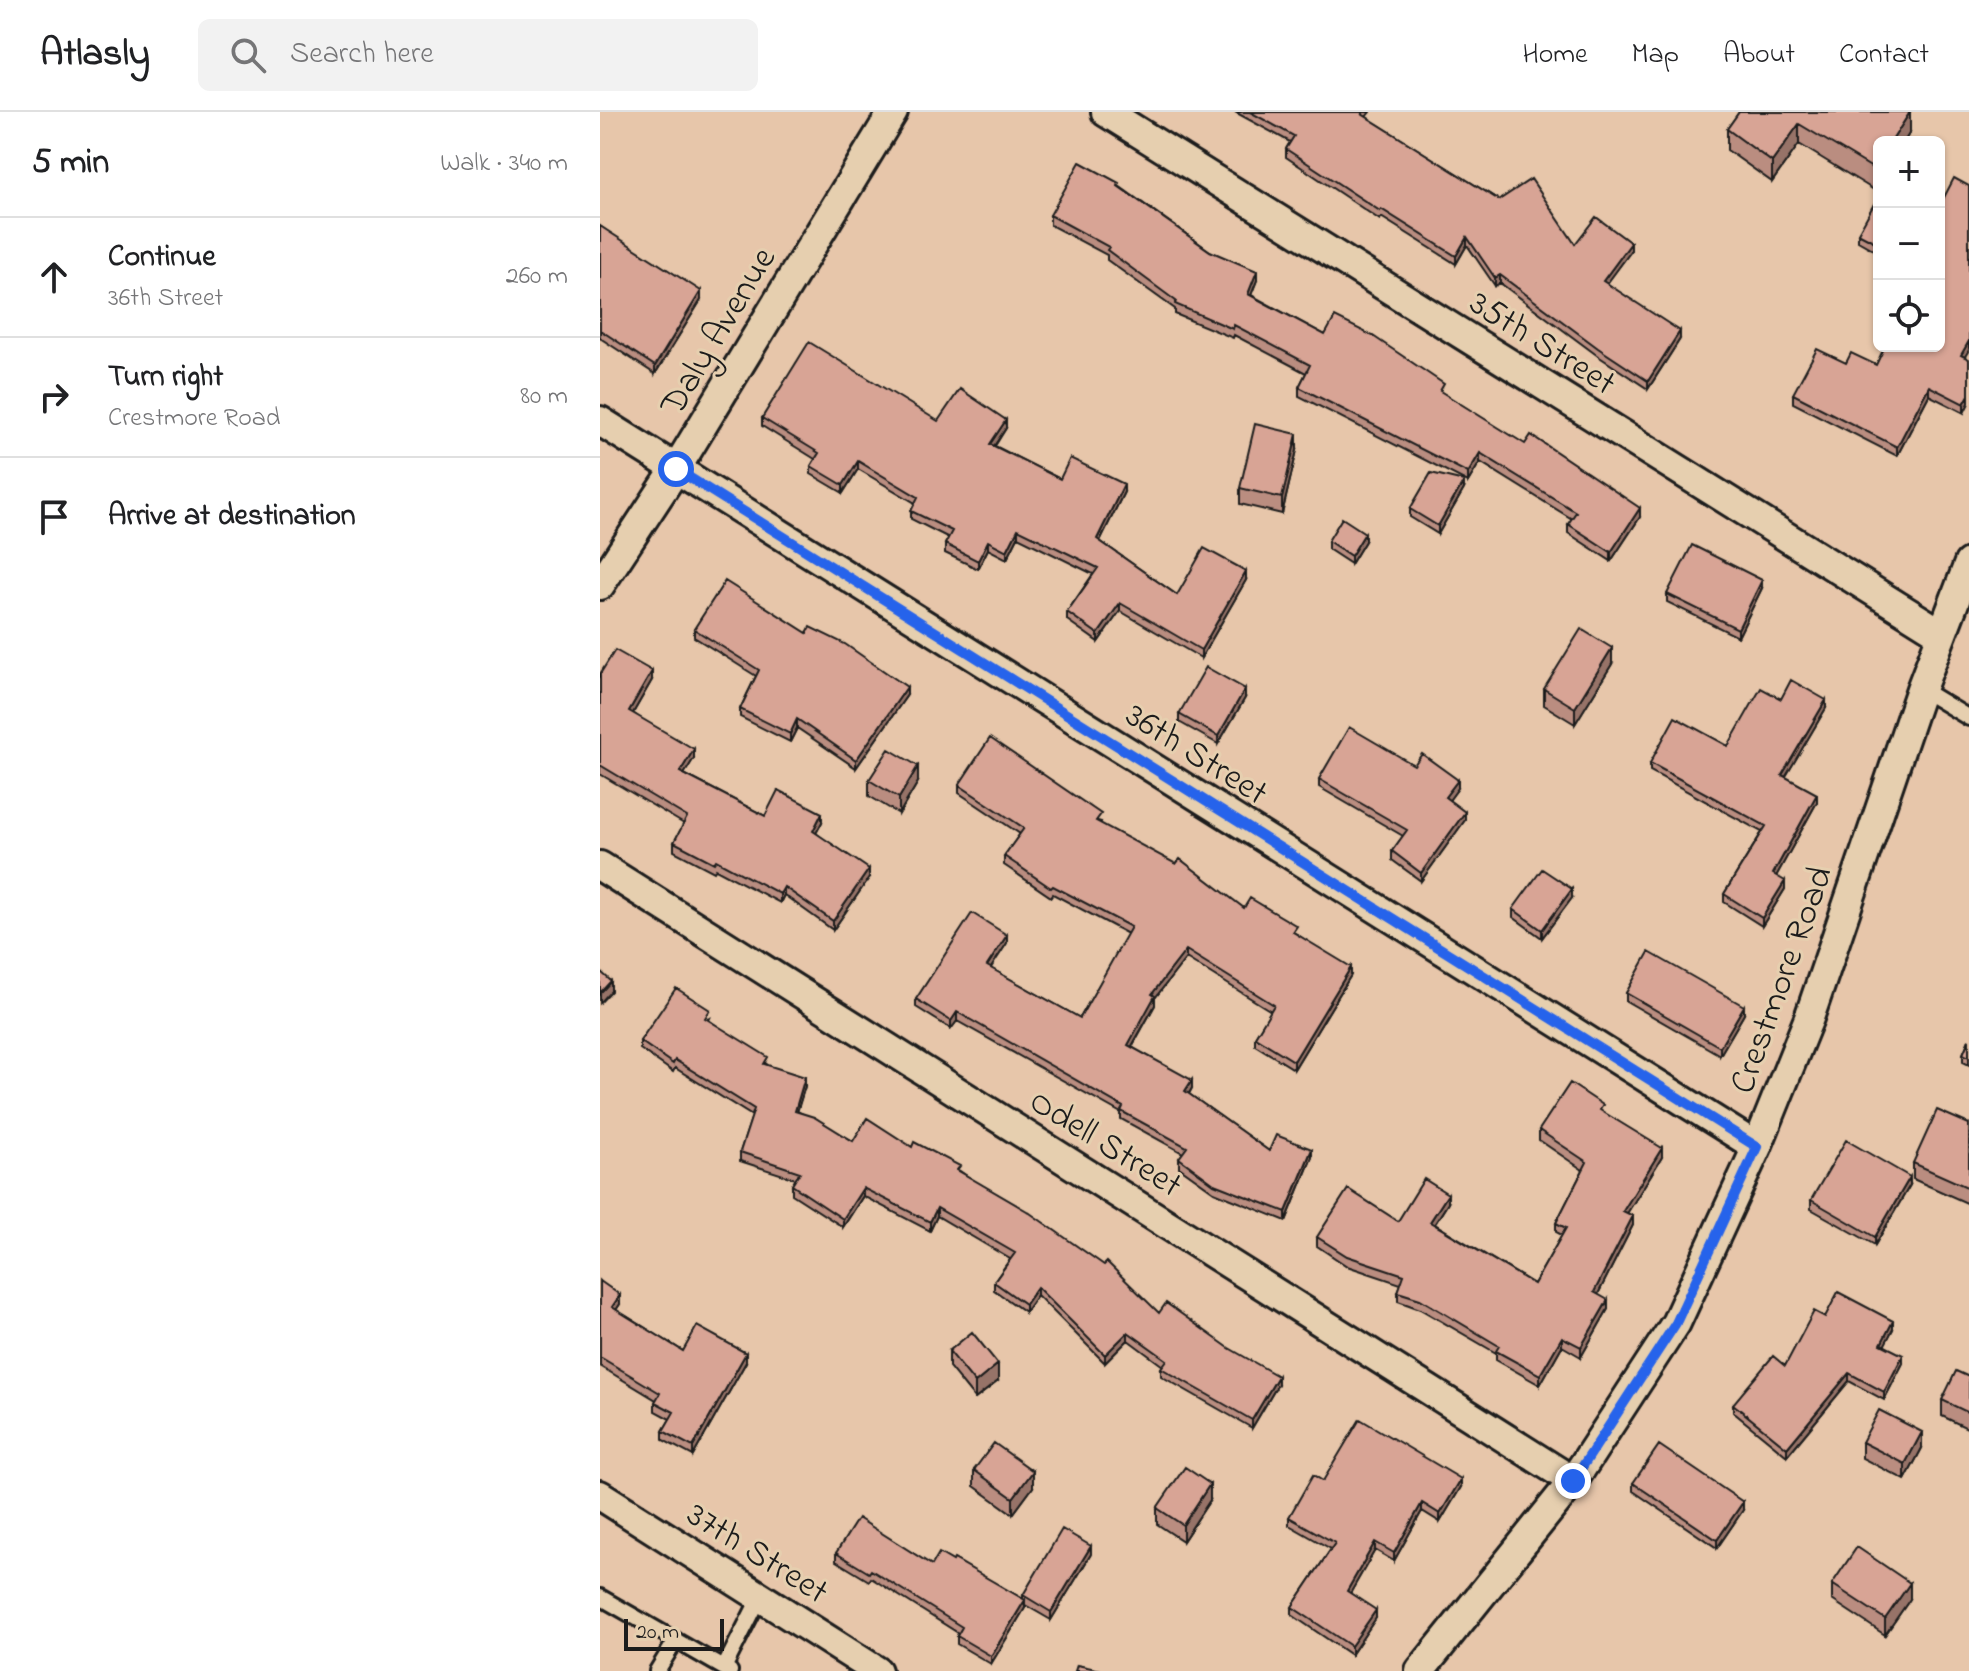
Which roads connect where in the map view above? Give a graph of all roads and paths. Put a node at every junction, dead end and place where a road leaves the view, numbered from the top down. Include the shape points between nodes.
1 (893, 112) edge
2 (1106, 112) edge
3 (600, 421) edge
4 (676, 469) junction
5 (1969, 563) edge
6 (600, 585) edge
7 (1942, 634) junction
8 (1921, 689) junction
9 (1969, 718) edge
10 (600, 866) edge
11 (1757, 1147) junction
12 (1573, 1481) junction
13 (600, 1495) edge
14 (600, 1597) edge
15 (760, 1597) junction
16 (676, 1640) junction
17 (727, 1669) edge
18 (657, 1671) edge
19 (877, 1671) edge
20 (1420, 1671) edge

1 - 4 street, Daly Avenue
2 - 7 street, 35th Street
3 - 4 street, 36th Street
4 - 6 street, Daly Avenue
4 - 11 street, 36th Street
5 - 7 street, Crestmore Road
7 - 8 street, Crestmore Road
8 - 9 lane
8 - 11 street, Crestmore Road via 1809,1018
10 - 12 street, Odell Street
11 - 12 street, Crestmore Road via 1676,1323
12 - 20 street, Crestmore Road
13 - 15 street, 37th Street
14 - 16 lane
15 - 17 lane
15 - 19 street, 37th Street
16 - 17 lane
16 - 18 lane

